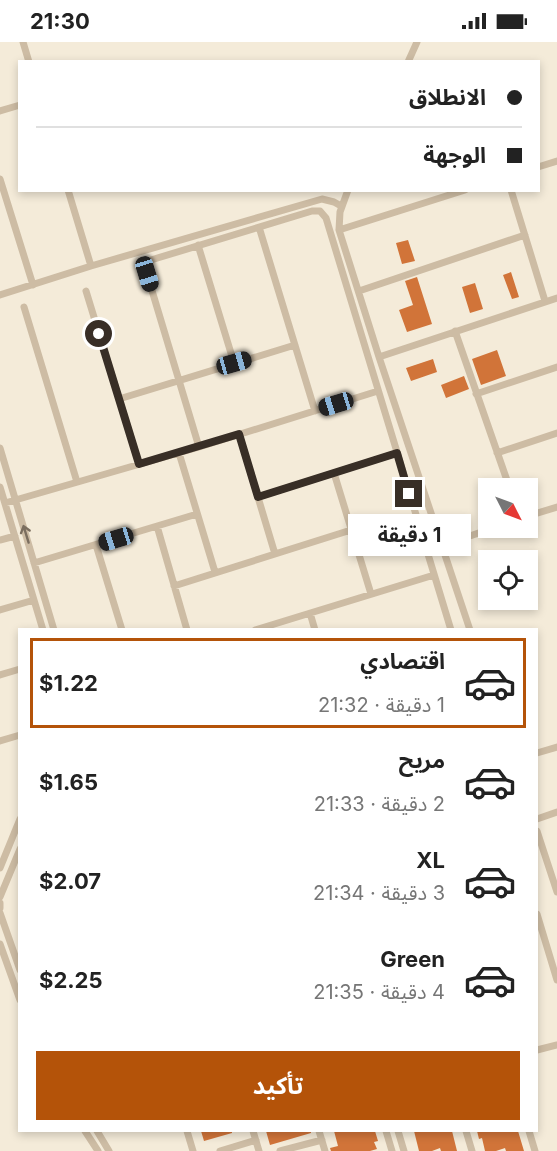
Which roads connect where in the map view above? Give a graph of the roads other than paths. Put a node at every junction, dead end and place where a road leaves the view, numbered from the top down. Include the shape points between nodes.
1 (23, 42) edge
2 (417, 42) edge
3 (28, 60) edge
4 (409, 60) edge
5 (18, 106) edge
6 (0, 111) edge
7 (557, 161) edge
8 (540, 166) edge
9 (0, 179) edge
10 (69, 192) edge
11 (347, 192) edge
12 (459, 192) edge
13 (512, 192) edge
14 (341, 207) junction
15 (259, 227) junction
16 (339, 230) junction
17 (525, 235) junction
18 (198, 245) junction
19 (91, 266) junction
20 (33, 285) junction
21 (86, 291) dead end
22 (359, 291) junction
23 (0, 295) edge
24 (557, 298) edge
25 (545, 301) junction
26 (24, 307) dead end
27 (455, 331) junction
28 (295, 345) junction
29 (379, 357) junction
30 (234, 363) junction
31 (557, 368) edge
32 (179, 380) junction
33 (378, 391) junction
34 (476, 394) junction
35 (119, 399) junction
36 (315, 411) junction
37 (557, 433) edge
38 (239, 434) junction
39 (0, 447) edge
40 (200, 447) junction
41 (179, 453) junction
42 (397, 453) junction
43 (497, 453) junction
44 (139, 464) junction
45 (334, 473) junction
46 (506, 478) edge
47 (77, 482) junction
48 (0, 488) edge
49 (258, 497) junction
50 (16, 500) junction
51 (5, 503) junction
52 (557, 507) edge
53 (538, 513) edge
54 (197, 514) junction
55 (157, 526) junction
56 (351, 530) junction
57 (478, 533) edge
58 (15, 536) junction
59 (0, 540) edge
60 (96, 545) junction
61 (441, 546) junction
62 (275, 554) junction
63 (34, 563) junction
64 (215, 572) junction
65 (434, 575) junction
66 (174, 586) junction
67 (371, 594) junction
68 (34, 600) junction
69 (0, 610) edge
70 (310, 613) junction
71 (42, 628) edge
72 (53, 628) edge
73 (121, 628) edge
74 (187, 628) edge
75 (261, 628) edge
76 (314, 628) edge
77 (450, 628) edge
78 (469, 628) edge
79 (18, 670) edge
80 (0, 675) edge
81 (18, 736) edge
82 (0, 741) edge
83 (557, 747) edge
84 (538, 753) edge
85 (557, 812) edge
86 (538, 819) edge
87 (18, 824) edge
88 (538, 834) edge
89 (18, 859) edge
90 (0, 868) edge
91 (557, 892) edge
92 (0, 897) edge
93 (0, 903) edge
94 (0, 908) edge
95 (0, 913) edge
96 (538, 917) edge
97 (0, 944) edge
98 (14, 954) junction
99 (4, 957) junction
100 (18, 965) edge
101 (557, 980) edge
102 (18, 995) edge
103 (557, 1045) edge
104 (538, 1050) edge
105 (87, 1132) edge
106 (98, 1132) edge
107 (187, 1132) edge
108 (253, 1132) edge
109 (319, 1132) edge
110 (386, 1132) edge
111 (398, 1132) edge
112 (466, 1132) edge
113 (529, 1132) edge
114 (256, 1140) junction
115 (322, 1140) junction
116 (98, 1151) edge
117 (109, 1151) edge
118 (193, 1151) edge
119 (220, 1151) edge
120 (259, 1151) edge
121 (280, 1151) edge
122 (324, 1151) edge
123 (392, 1151) edge
124 (404, 1151) edge
125 (472, 1151) edge
126 (535, 1151) edge

1 - 3 street
2 - 4 street
5 - 6 street
7 - 8 street
9 - 20 street
10 - 19 street
11 - 14 street
12 - 16 street
13 - 17 street
14 - 16 street
14 - 19 street via 322,199
15 - 18 street
15 - 28 street
15 - 33 street via 312,211 324,214
16 - 22 street
17 - 22 street
17 - 25 street
18 - 30 street
18 - 32 street via 150,260 146,269
19 - 20 street
20 - 23 street
21 - 35 street
22 - 29 street
24 - 25 street
25 - 27 street
26 - 47 street
27 - 29 street
27 - 34 street
28 - 30 street
28 - 36 street
29 - 61 street
30 - 32 street
31 - 34 street
32 - 35 street
32 - 40 street
33 - 36 street
33 - 42 street
34 - 43 street
35 - 44 street
36 - 38 street
37 - 43 street
38 - 40 street
38 - 49 street
39 - 50 street
40 - 41 street
41 - 44 street
41 - 54 street
42 - 45 street
42 - 65 street
43 - 46 street
44 - 47 street
45 - 49 street
45 - 56 street
47 - 50 street
48 - 51 street
49 - 62 street
50 - 51 street
63 -> 50 street
51 - 58 street
52 - 53 street
54 - 55 street
54 - 64 street
55 - 60 street
55 - 66 street
56 - 62 street
56 - 67 street
57 - 61 street
58 - 59 street
58 - 68 street
60 - 63 street
60 - 73 street
61 - 78 street
62 - 64 street
63 - 72 street
64 - 66 street
65 - 67 street
65 - 77 street
66 - 74 street
67 - 70 street
68 - 69 street
68 - 71 street
70 - 75 street
70 - 76 street
79 - 80 street
81 - 82 street
83 - 84 street
85 - 86 street
87 - 90 street
88 - 91 street
89 - 92 street
93 - 94 street
95 - 98 street
96 - 101 street
97 - 99 street
98 - 99 street
98 - 100 street
99 - 102 street
103 - 104 street
105 - 116 street
106 - 117 street
107 - 118 street
108 - 114 street
109 - 115 street
110 - 123 street
111 - 124 street
112 - 125 street
113 - 126 street
114 - 119 street
114 - 120 street
115 - 121 street
115 - 122 street

